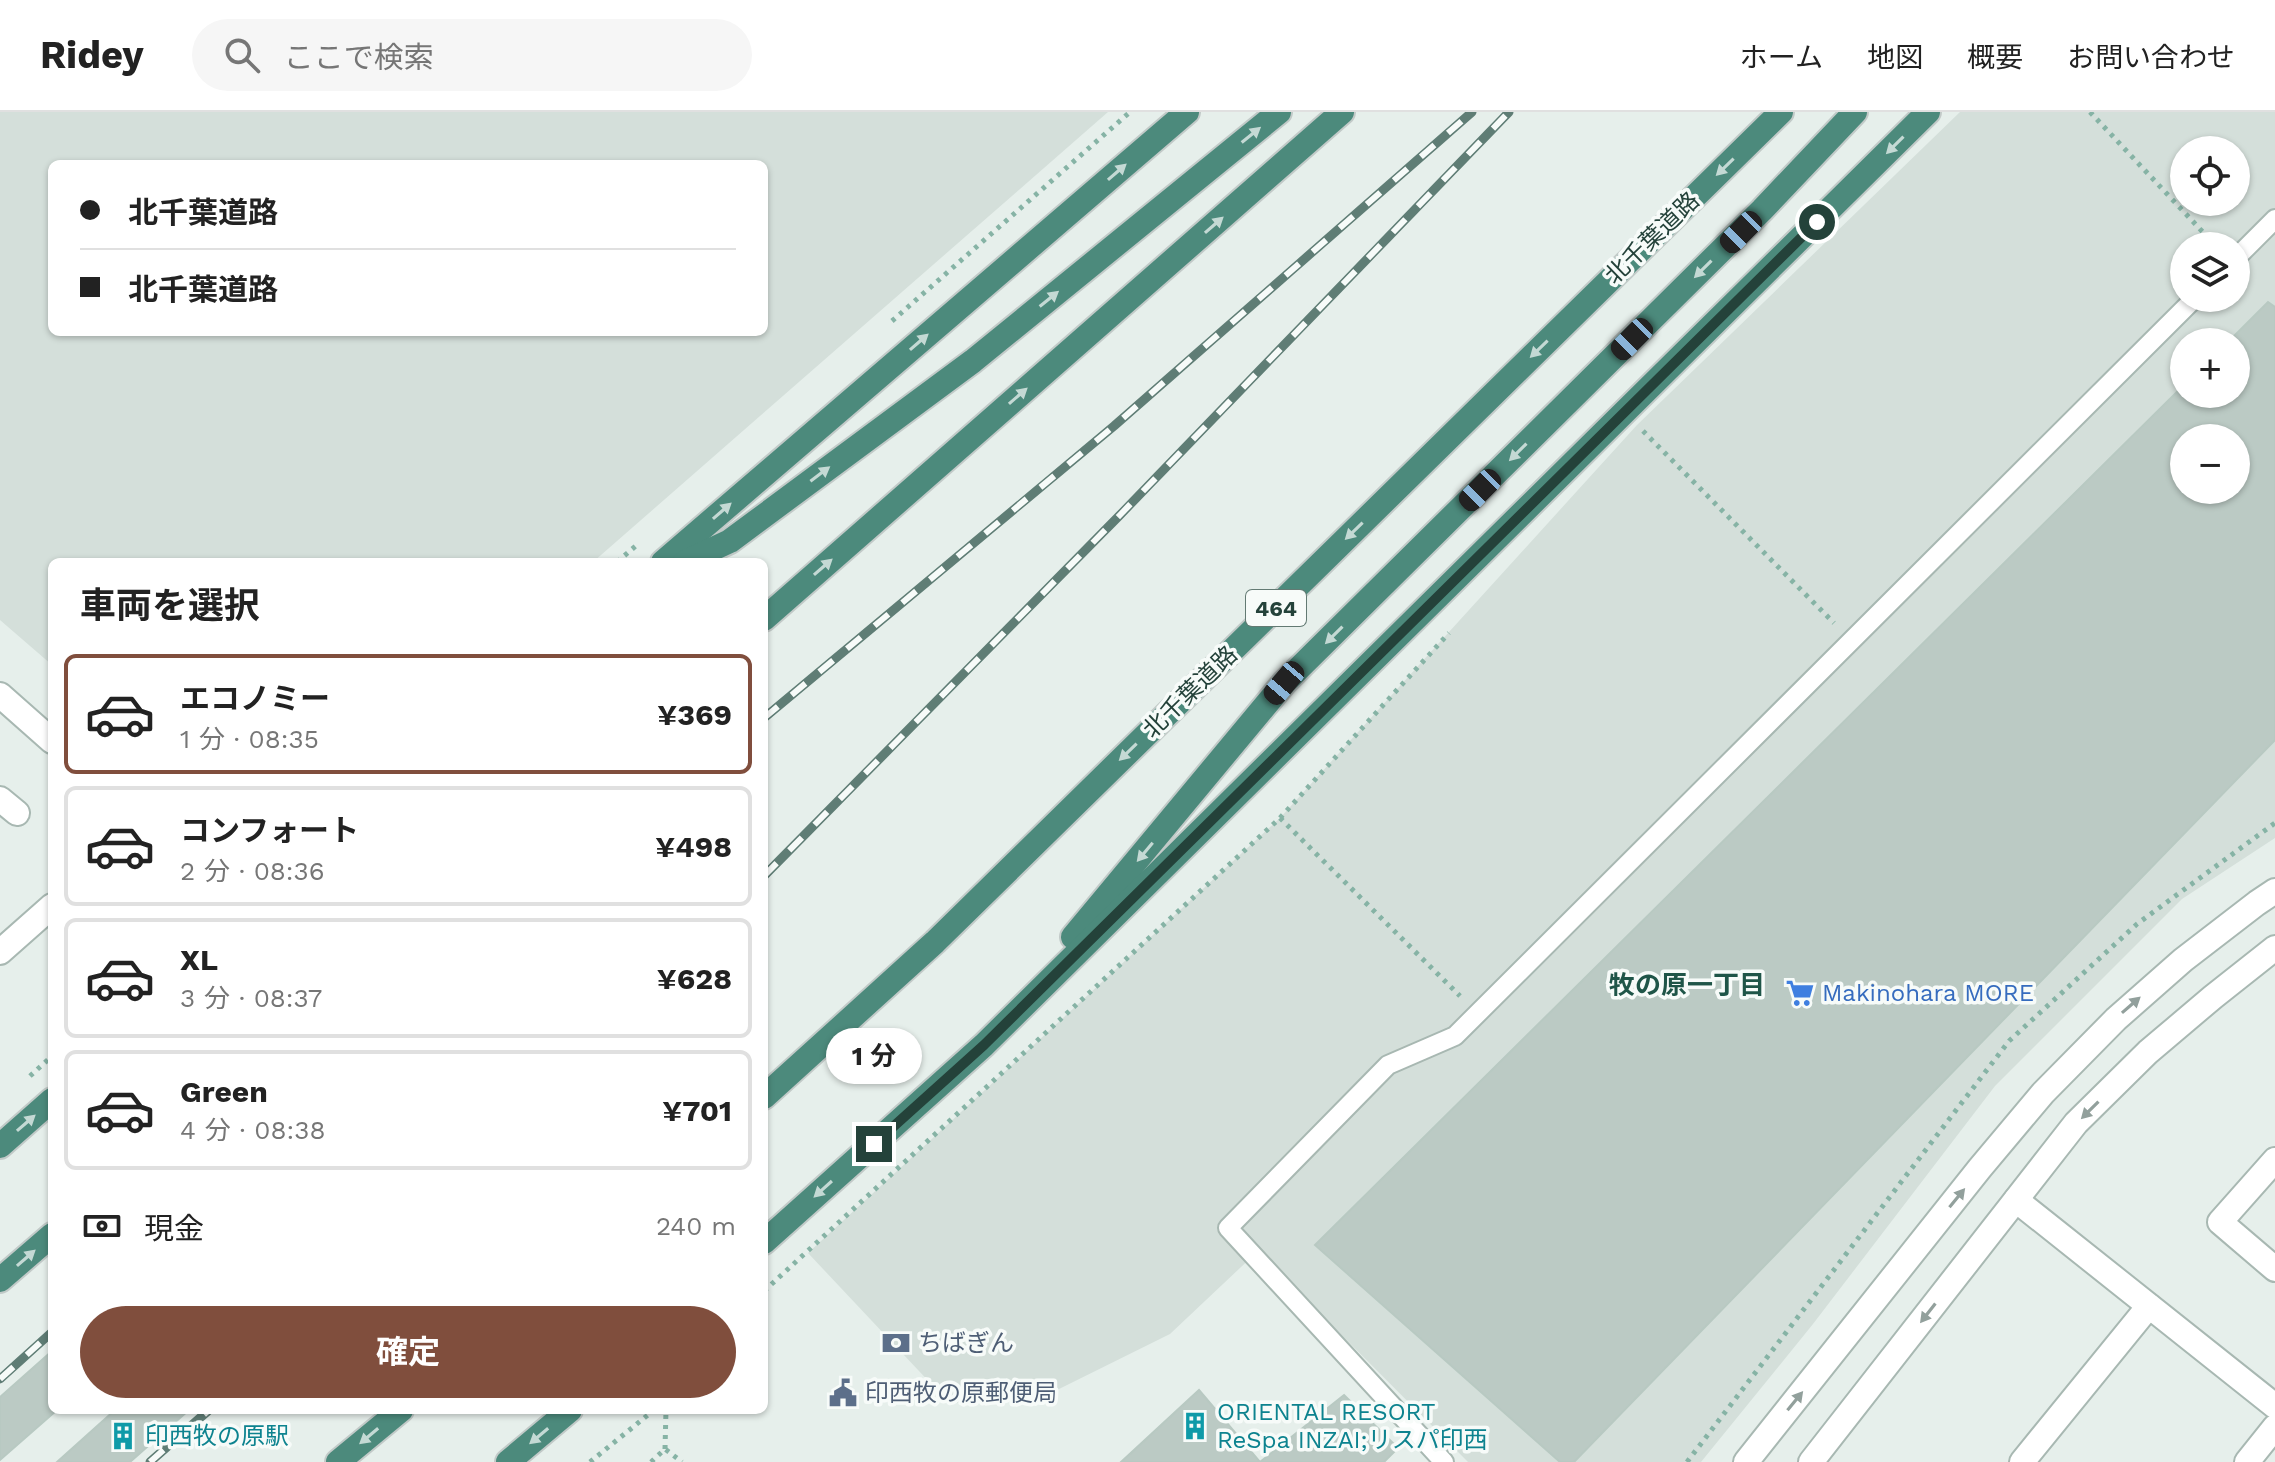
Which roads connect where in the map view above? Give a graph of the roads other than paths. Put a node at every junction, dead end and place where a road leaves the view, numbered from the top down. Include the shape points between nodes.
1 (1187, 112) edge
2 (1279, 112) edge
3 (1342, 112) edge
4 (1781, 112) edge
5 (1855, 112) edge
6 (1928, 112) edge
7 (2273, 225) edge
8 (2250, 246) edge
9 (2181, 312) edge
10 (668, 558) edge
11 (694, 558) edge
12 (768, 615) edge
13 (0, 695) edge
14 (48, 737) edge
15 (2275, 891) edge
16 (48, 910) edge
17 (2275, 948) edge
18 (0, 952) edge
19 (984, 1045) junction
20 (768, 1093) edge
21 (48, 1104) edge
22 (0, 1146) edge
23 (2275, 1160) edge
24 (2016, 1200) junction
25 (48, 1238) edge
26 (768, 1238) edge
27 (2275, 1269) edge
28 (0, 1280) edge
29 (2149, 1306) junction
30 (2275, 1406) edge
31 (396, 1414) edge
32 (565, 1414) edge
33 (2275, 1427) edge
34 (338, 1462) edge
35 (508, 1462) edge
36 (1444, 1462) edge
37 (1746, 1462) edge
38 (1811, 1462) edge
39 (2022, 1462) edge
40 (2247, 1462) edge

10 -> 1 highway
11 -> 2 highway via 730,541 973,361
12 -> 3 highway
4 -> 20 highway, 北千葉道路 / 464 via 946,931
5 -> 19 highway via 1284,683
6 -> 19 highway
7 - 8 lane
9 - 36 lane via 1455,1036 1388,1065 1228,1228
13 - 14 street
37 -> 15 street via 2043,1093 2183,960
16 - 18 street
17 -> 24 street via 2148,1052 2076,1123
19 -> 26 highway
22 -> 21 highway
23 - 27 street via 2220,1222
24 - 29 street
24 -> 38 street
28 -> 25 highway
29 - 30 street
29 - 39 street
31 -> 34 highway
32 -> 35 highway
33 - 40 street

